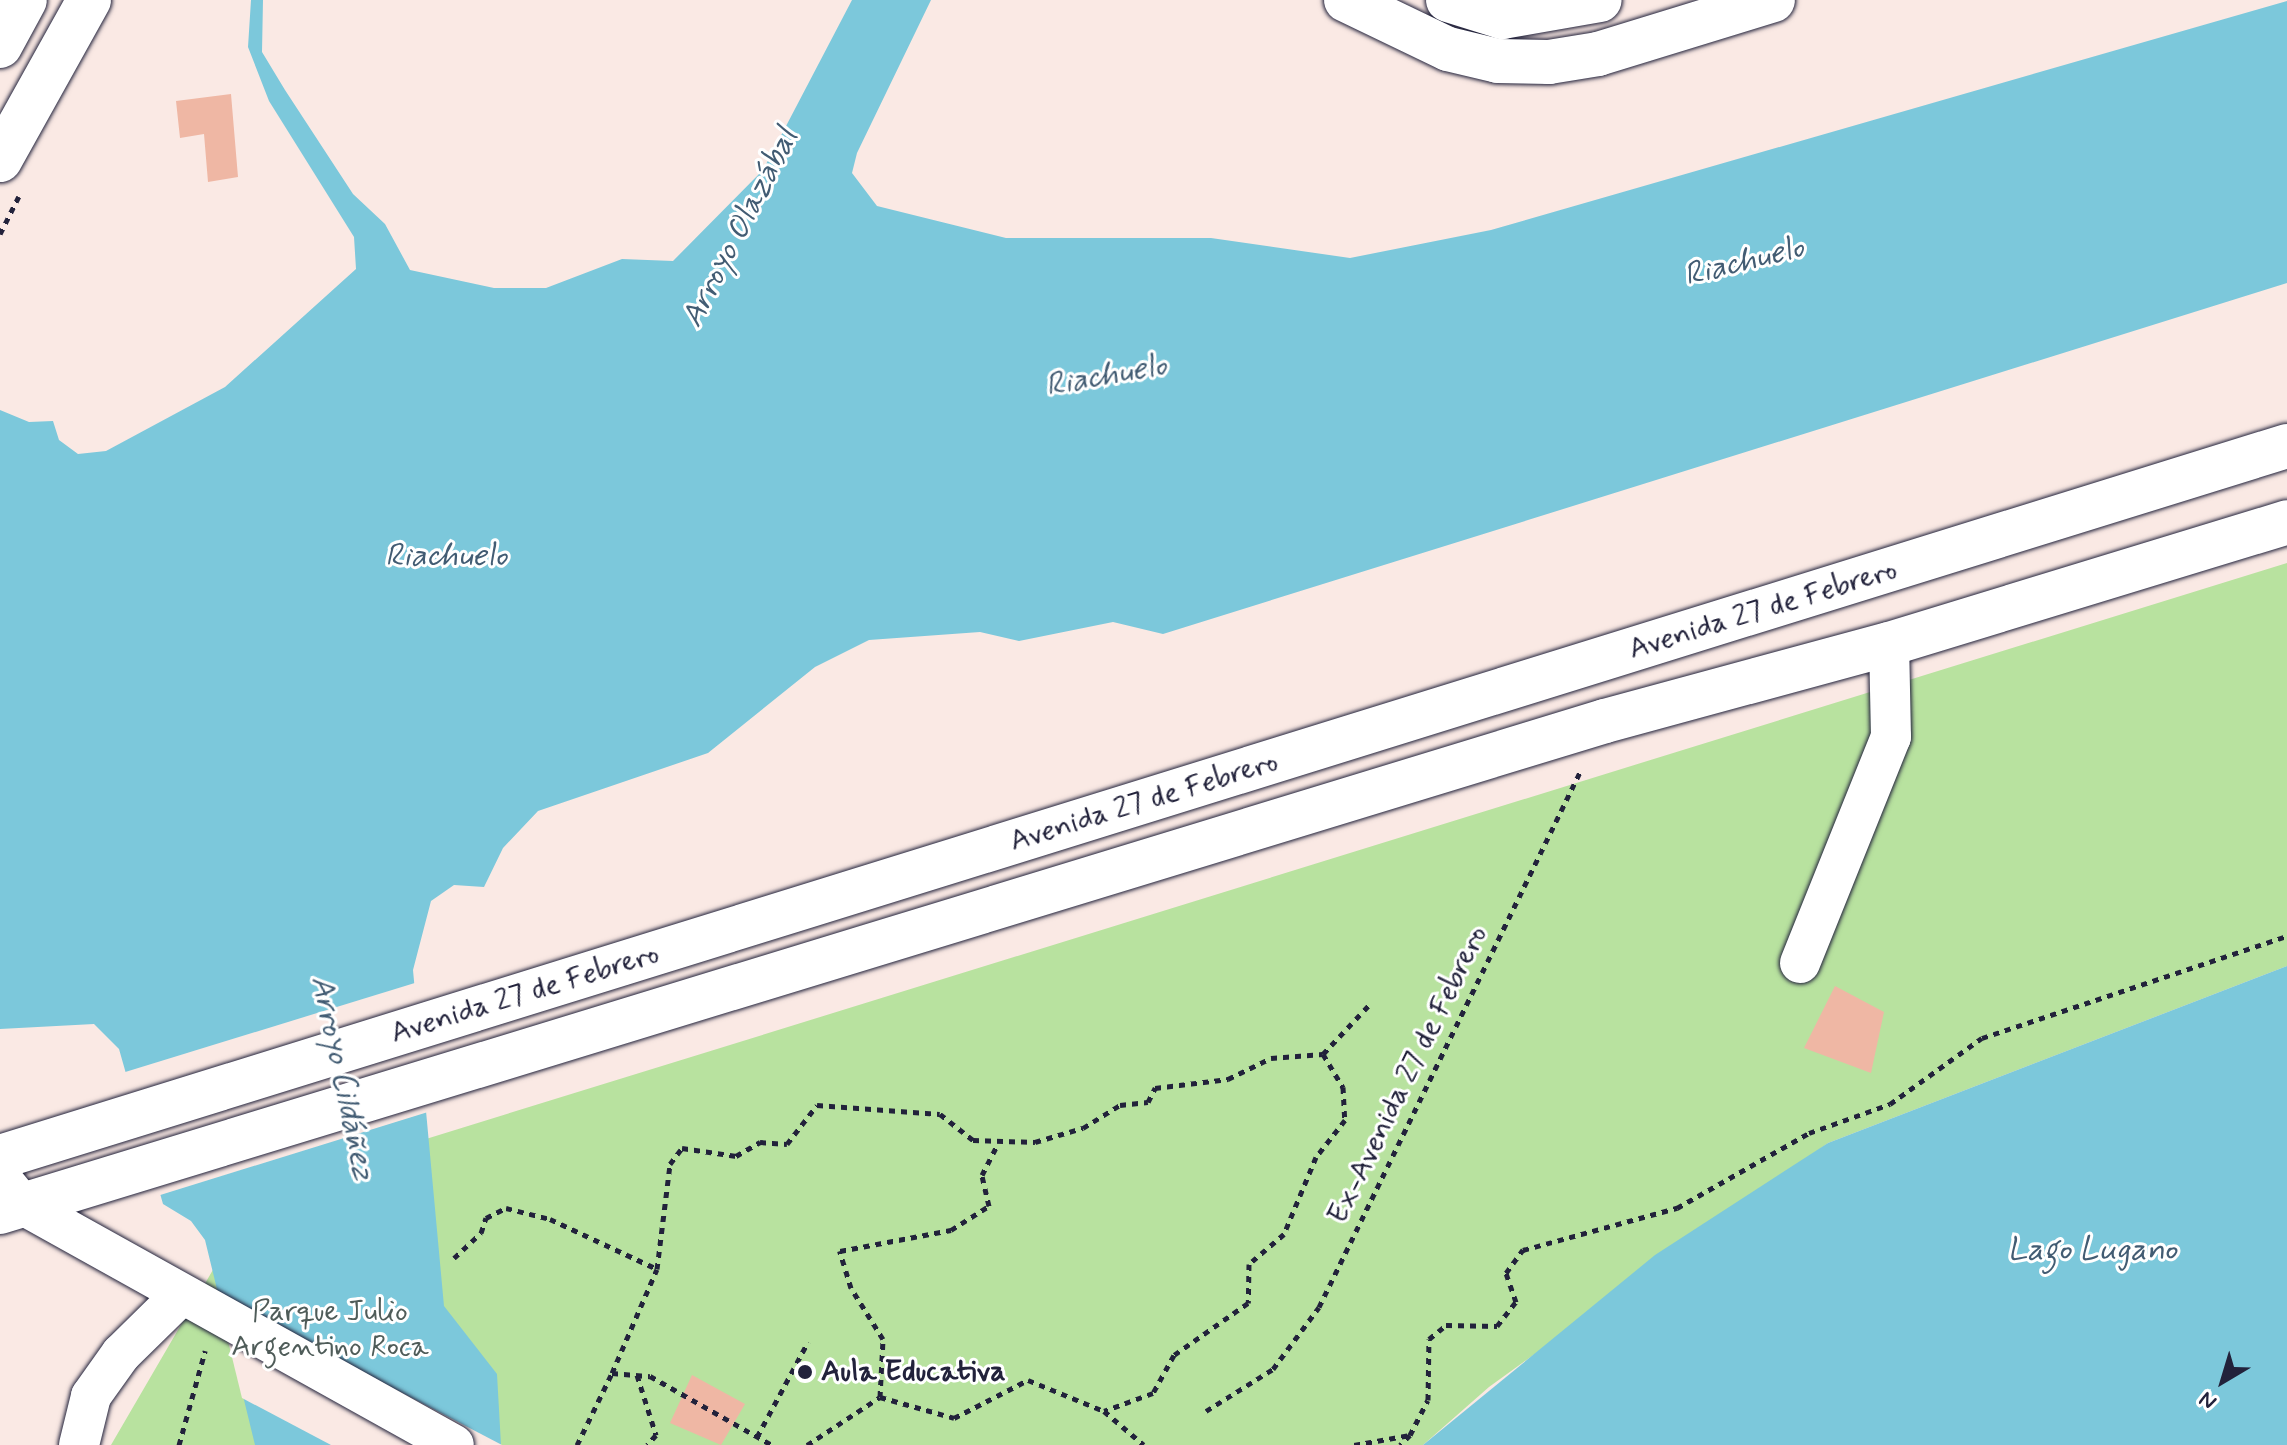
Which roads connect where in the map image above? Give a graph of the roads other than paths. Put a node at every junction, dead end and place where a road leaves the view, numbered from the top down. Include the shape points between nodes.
1 (25, 0) edge
2 (89, 0) edge
3 (1346, 0) edge
4 (1448, 0) edge
5 (1600, 0) edge
6 (1773, 0) edge
7 (0, 46) edge
8 (0, 160) edge
9 (2287, 446) edge
10 (2287, 522) edge
11 (1889, 644) junction
12 (1800, 963) dead end
13 (0, 1157) edge
14 (8, 1198) edge
15 (181, 1295) junction
16 (79, 1445) edge
17 (454, 1445) edge

1 - 7 main road
2 - 8 main road
3 - 6 main road via 1448,49 1498,61 1549,62 1598,54
4 - 5 main road via 1502,17
9 - 13 main road, Avenida 27 de Febrero
10 - 11 main road, Avenida 27 de Febrero
11 - 12 lane via 1891,737
11 - 14 main road, Avenida 27 de Febrero via 1605,721 138,1169
14 - 15 lane
15 - 16 lane via 121,1354 91,1396
15 - 17 lane

